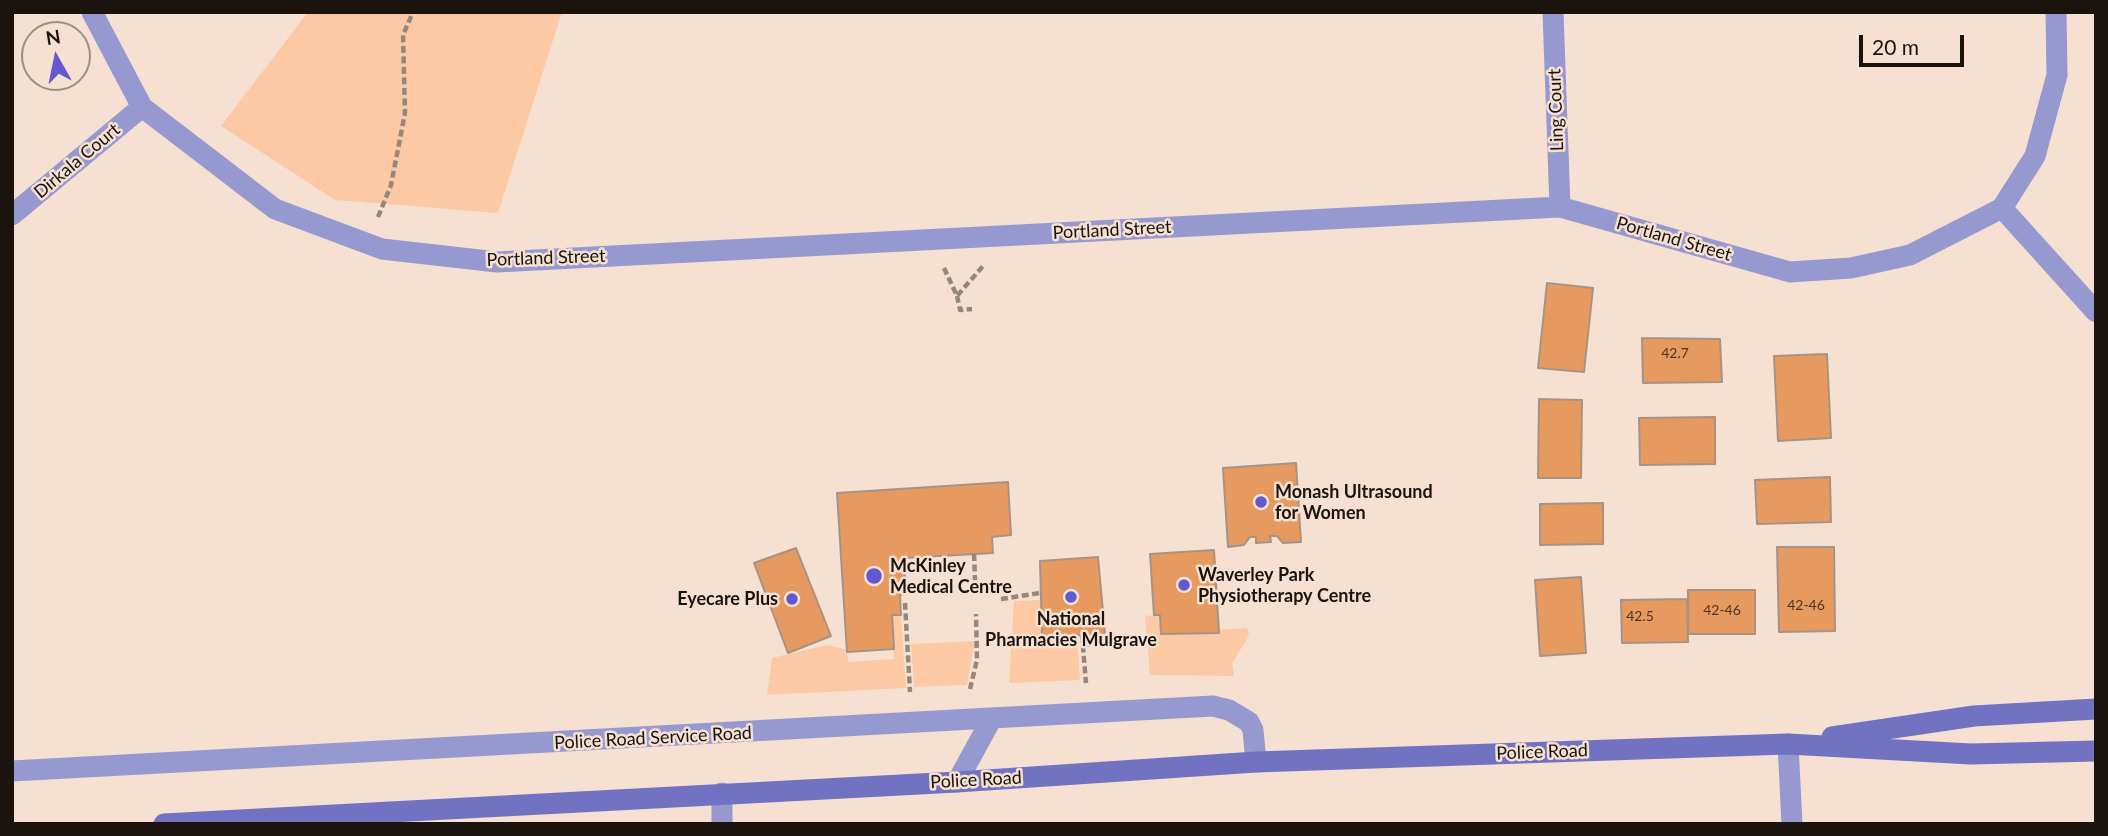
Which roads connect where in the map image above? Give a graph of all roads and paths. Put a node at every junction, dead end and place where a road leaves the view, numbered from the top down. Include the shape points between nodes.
1 (92, 12) edge
2 (412, 12) edge
3 (1553, 12) edge
4 (2056, 12) edge
5 (142, 107) junction
6 (1560, 207) junction
7 (2002, 208) junction
8 (12, 215) edge
9 (367, 244) junction
10 (983, 266) dead end
11 (944, 268) dead end
12 (957, 296) junction
13 (972, 309) dead end
14 (2096, 312) edge
15 (974, 555) dead end
16 (975, 580) dead end
17 (1040, 593) dead end
18 (1001, 599) dead end
19 (905, 603) dead end
20 (976, 614) dead end
21 (1082, 635) dead end
22 (1128, 642) dead end
23 (1083, 645) junction
24 (1086, 683) dead end
25 (970, 689) dead end
26 (910, 692) dead end
27 (2096, 709) edge
28 (992, 718) junction
29 (1788, 744) junction
30 (2096, 751) edge
31 (1256, 762) junction
32 (12, 771) edge
33 (957, 782) junction
34 (722, 793) junction
35 (164, 824) edge
36 (722, 824) edge
37 (1792, 824) edge

1 - 5 street, Portland Street
2 - 9 path via 403,35 405,113 391,185
3 - 6 street, Ling Court
4 - 7 street via 2057,75 2035,156
5 - 8 street, Dirkala Court
5 - 9 street, Portland Street via 275,209
6 - 7 street, Portland Street via 1790,272 1851,268 1910,256
6 - 9 street, Portland Street via 497,262
7 - 14 street
10 - 12 path
11 - 12 path
12 - 13 path via 960,310
15 - 16 path
17 - 18 path
19 - 26 path
20 - 25 path via 977,660
21 - 23 path
22 - 23 path
23 - 24 path
27 - 29 main road, Police Road via 1974,716
28 - 31 street, Police Road Service Road via 1213,706 1230,710 1249,723
28 - 32 street, Police Road Service Road
28 - 33 street
29 - 30 main road, Police Road via 1971,754
29 - 31 main road, Police Road
29 - 37 street
31 - 33 main road, Police Road
33 - 34 main road, Police Road
34 - 35 main road, Police Road
34 - 36 street

